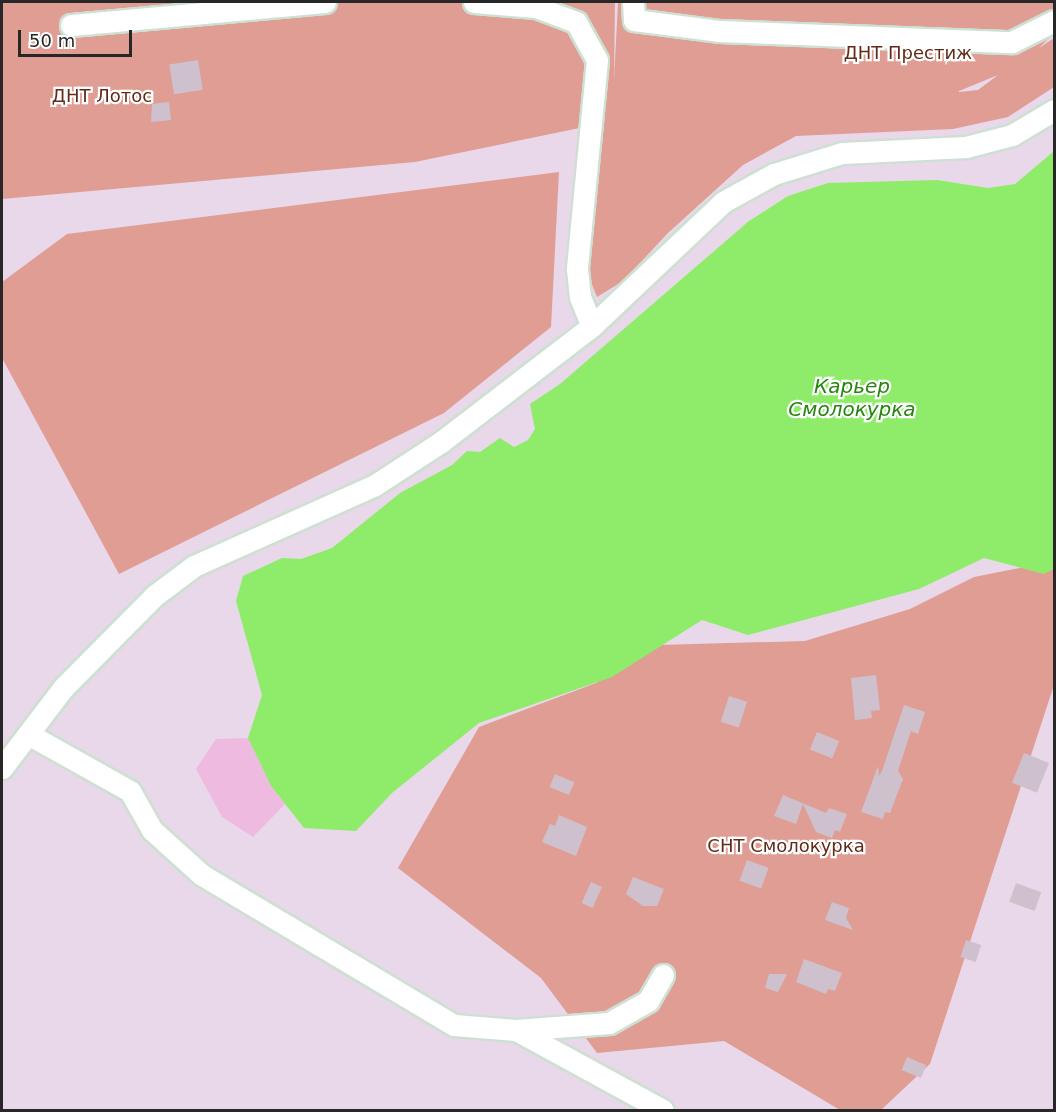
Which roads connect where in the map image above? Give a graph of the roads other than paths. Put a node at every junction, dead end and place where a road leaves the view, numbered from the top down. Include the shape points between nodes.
1 (324, 2) edge
2 (474, 2) edge
3 (633, 2) edge
4 (262, 4) edge
5 (1054, 21) edge
6 (71, 25) dead end
7 (1054, 110) edge
8 (592, 326) junction
9 (28, 734) junction
10 (2, 768) edge
11 (663, 975) dead end
12 (516, 1030) junction
13 (663, 1110) edge

1 - 4 street
2 - 8 street via 536,7 576,22 597,60 577,269 580,297
3 - 5 street via 634,20 720,31 1012,42
4 - 6 street
7 - 8 street via 1012,135 966,147 842,153 774,174 723,202
8 - 9 street via 441,442 375,485 194,566 154,596 80,671
9 - 10 street
9 - 12 street via 130,791 152,830 202,875 255,910 454,1025
11 - 12 street via 648,1001 609,1023
12 - 13 street

